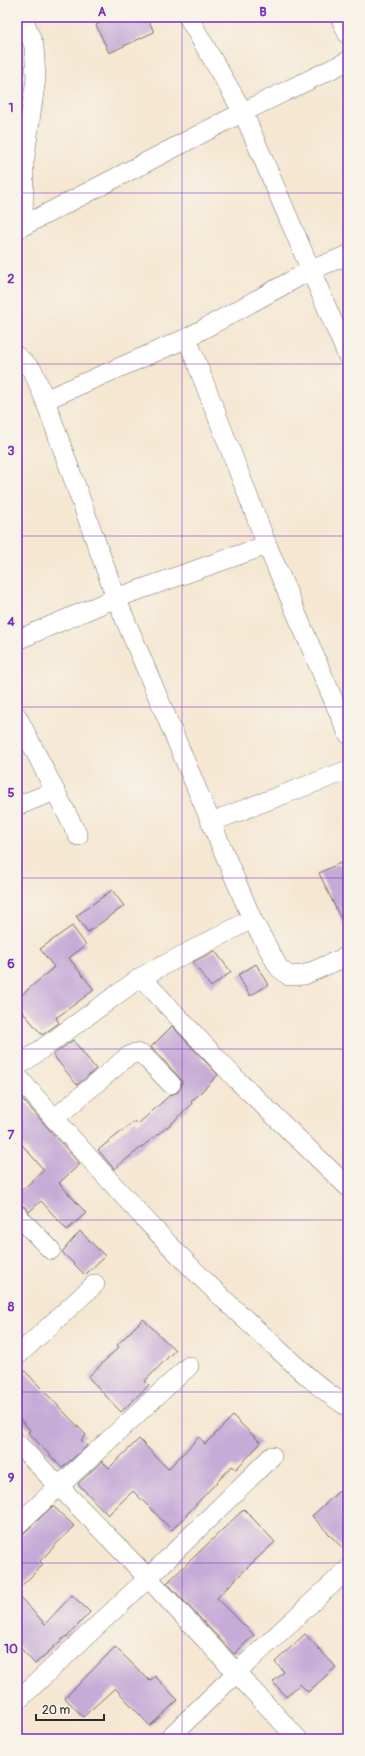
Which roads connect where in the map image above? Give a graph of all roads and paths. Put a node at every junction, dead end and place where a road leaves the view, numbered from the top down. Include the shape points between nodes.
1 (23, 17) edge
2 (188, 17) edge
3 (340, 17) edge
4 (348, 35) edge
5 (348, 61) edge
6 (243, 112) junction
7 (20, 227) edge
8 (348, 255) edge
9 (311, 270) junction
10 (187, 338) junction
11 (17, 356) edge
12 (348, 357) edge
13 (45, 400) junction
14 (267, 546) junction
15 (116, 598) junction
16 (17, 640) edge
17 (17, 716) edge
18 (348, 734) edge
19 (348, 770) edge
20 (55, 791) junction
21 (17, 806) edge
22 (211, 822) junction
23 (78, 836) dead end
24 (252, 919) junction
25 (348, 956) edge
26 (141, 977) junction
27 (17, 1068) edge
28 (17, 1076) edge
29 (171, 1084) dead end
30 (54, 1119) junction
31 (348, 1187) edge
32 (17, 1215) edge
33 (51, 1250) dead end
34 (95, 1284) dead end
35 (17, 1356) edge
36 (189, 1366) dead end
37 (348, 1407) edge
38 (17, 1443) edge
39 (272, 1456) dead end
40 (59, 1486) junction
41 (17, 1525) edge
42 (348, 1569) edge
43 (148, 1578) junction
44 (236, 1673) junction
45 (17, 1701) edge
46 (168, 1739) edge
47 (298, 1739) edge

1 - 7 street via 34,46 36,78 24,163
2 - 6 street
3 - 4 street
5 - 6 street
6 - 7 street
6 - 9 street
8 - 9 street
9 - 10 street
9 - 12 street
10 - 13 street
10 - 14 street
11 - 13 street via 33,371
13 - 15 street
14 - 15 street
14 - 18 street
15 - 16 street
15 - 22 street
17 - 20 street
19 - 22 street
20 - 21 street
20 - 23 street
22 - 24 street
24 - 25 street via 279,968 289,976 304,975
24 - 26 street
26 - 27 street
26 - 31 street via 238,1081
28 - 30 street
29 - 30 street via 143,1055 135,1053
30 - 37 street via 198,1276 329,1394
32 - 33 street
34 - 35 street
36 - 40 street
38 - 40 street
39 - 43 street
40 - 41 street
40 - 43 street
42 - 44 street
43 - 44 street
43 - 45 street
44 - 46 street
44 - 47 street

